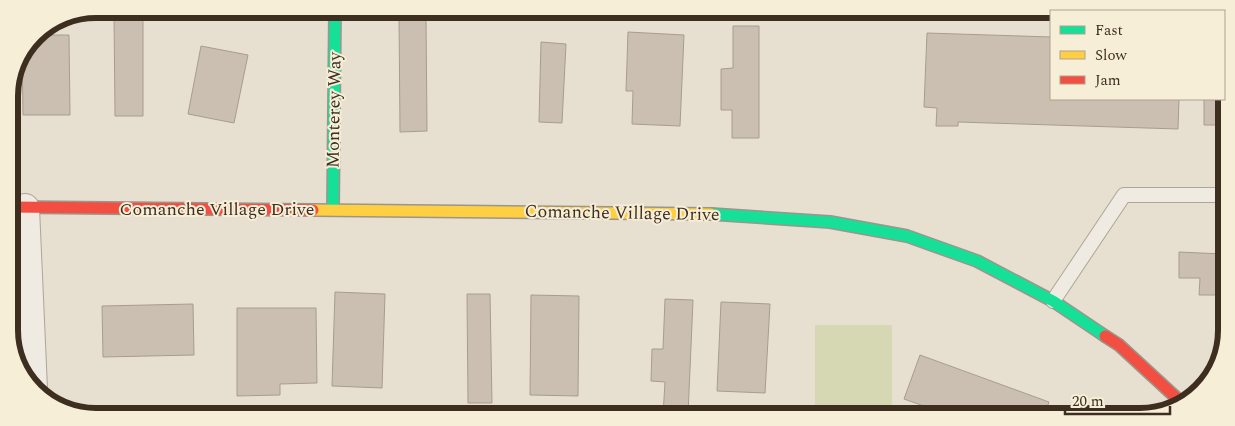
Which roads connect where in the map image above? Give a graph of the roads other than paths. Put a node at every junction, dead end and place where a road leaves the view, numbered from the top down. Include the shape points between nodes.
1 (335, 18) edge
2 (1218, 195) edge
3 (18, 208) edge
4 (333, 210) junction
5 (1052, 301) junction
6 (32, 375) edge
7 (1175, 400) edge

1 - 4 street, Monterey Way
2 - 5 lane via 1124,195
3 - 4 street, Comanche Village Drive
3 - 6 street
4 - 5 street, Comanche Village Drive via 705,214 830,222 907,236 969,258
5 - 7 street, Comanche Village Drive via 1119,345

